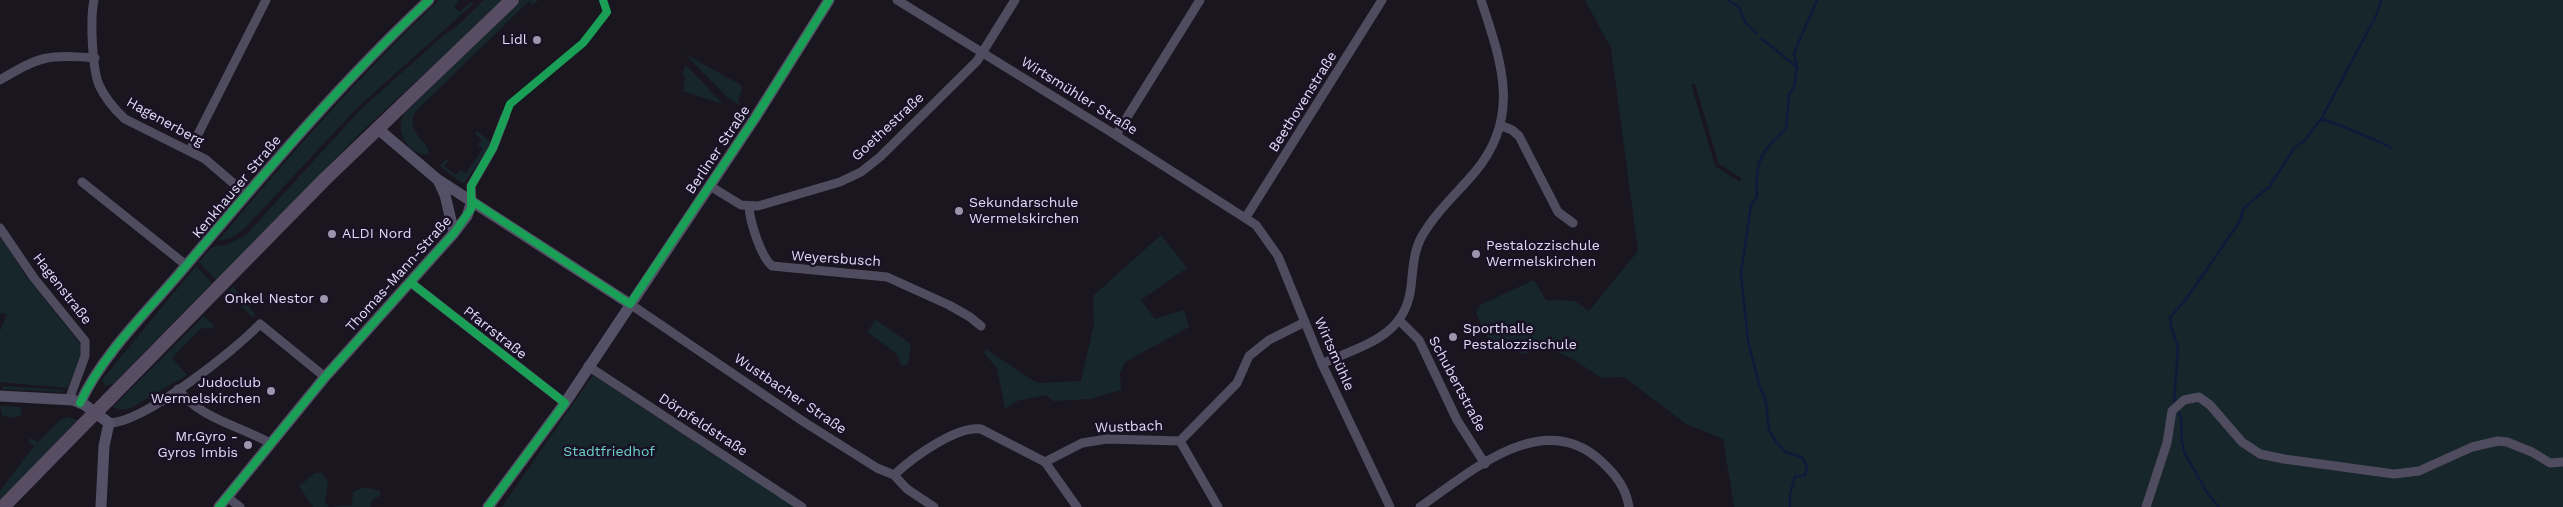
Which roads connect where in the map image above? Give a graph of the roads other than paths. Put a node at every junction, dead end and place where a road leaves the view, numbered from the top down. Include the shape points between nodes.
1 (94, 0) edge
2 (266, 0) edge
3 (428, 0) edge
4 (512, 0) edge
5 (829, 0) edge
6 (897, 0) edge
7 (1015, 0) edge
8 (1200, 0) edge
9 (1382, 0) edge
10 (1481, 0) edge
11 (982, 51) junction
12 (95, 58) junction
13 (0, 80) edge
14 (505, 118) dead end
15 (1500, 125) junction
16 (377, 128) junction
17 (1116, 135) junction
18 (190, 150) junction
19 (437, 179) junction
20 (82, 182) dead end
21 (710, 186) junction
22 (246, 194) junction
23 (472, 201) junction
24 (749, 207) junction
25 (1246, 217) junction
26 (1573, 223) dead end
27 (0, 228) edge
28 (454, 233) junction
29 (186, 265) junction
30 (410, 282) junction
31 (630, 304) junction
32 (1400, 321) junction
33 (1305, 322) junction
34 (981, 326) dead end
35 (1322, 364) junction
36 (588, 366) junction
37 (325, 377) junction
38 (178, 389) junction
39 (0, 396) edge
40 (69, 400) junction
41 (80, 403) junction
42 (565, 403) junction
43 (109, 423) junction
44 (1180, 441) junction
45 (270, 443) junction
46 (1046, 462) junction
47 (2563, 462) edge
48 (1485, 464) junction
49 (894, 475) junction
50 (227, 497) junction
51 (3, 507) edge
52 (101, 507) edge
53 (219, 507) edge
54 (240, 507) edge
55 (488, 507) edge
56 (802, 507) edge
57 (934, 507) edge
58 (1077, 507) edge
59 (1218, 507) edge
60 (1390, 507) edge
61 (1420, 507) edge
62 (1630, 507) edge
63 (2146, 507) edge

1 - 12 street, Hagenerberg via 91,15
2 - 18 street
3 - 22 street, Kenkhauser Straße via 369,57
4 - 16 main road
5 - 21 street, Berliner Straße
6 - 11 street, Wirtsmühler Straße
7 - 11 street, Goethestraße
8 - 17 street
9 - 25 street, Beethovenstraße
10 - 15 street via 1504,82
11 - 17 street, Wirtsmühler Straße
11 - 24 street, Goethestraße via 978,61 861,172 786,200
12 - 13 street via 47,57
12 - 18 street, Hagenerberg via 99,84 114,109 125,119
14 - 23 street via 494,148 471,186
15 - 26 street via 1519,136 1558,212
15 - 32 street via 1484,161 1436,216 1420,240 1414,256 1409,301
16 - 19 street
16 - 51 main road, bridge
17 - 25 street, Wirtsmühler Straße
18 - 22 street, Hagenerberg
19 - 23 street
19 - 28 street via 447,201
20 - 29 street
21 - 24 street
21 - 31 street, Berliner Straße
22 - 29 street, Kenkhauser Straße
23 - 28 street, Thomas-Mann-Straße via 467,216
23 - 31 street
24 - 34 street, Weyersbusch via 764,255 772,266 888,277 949,305
25 - 33 street, Wirtsmühle via 1261,230 1275,250
27 - 40 street, Hagenstraße via 86,345
28 - 30 street, Thomas-Mann-Straße
29 - 41 street, Kenkhauser Straße via 102,364
30 - 37 street, Thomas-Mann-Straße
30 - 42 street, Pfarrstraße
31 - 36 street, Berliner Straße
31 - 49 street, Wustbacher Straße via 804,422 877,468
32 - 35 street via 1381,336
32 - 48 street, Schubertstraße via 1419,340 1457,420
33 - 35 street, Wirtsmühle
33 - 44 street via 1269,340 1250,356 1236,383
35 - 60 street, Wirtsmühle
36 - 42 street, Berliner Straße
36 - 56 street, Dörpfeldstraße
37 - 38 street via 260,324
37 - 45 street, Thomas-Mann-Straße
38 - 43 street via 128,418
38 - 45 street via 197,407
39 - 40 street
40 - 41 street
41 - 43 street
42 - 55 street, Berliner Straße
43 - 52 street via 104,446
44 - 46 street, Wustbach via 1114,439 1082,442
44 - 59 street
45 - 50 street, Thomas-Mann-Straße
46 - 49 street via 974,428 930,448
46 - 58 street
47 - 63 street via 2550,463 2507,442 2472,447 2419,471 2394,474 2284,459 2260,454 2242,442 2199,397 2184,400 2172,411 2167,443
48 - 61 street
48 - 62 street via 1514,447 1528,443 1555,439 1574,444 1590,451 1620,481
49 - 57 street, Wustbacher Straße via 907,489
50 - 53 street, Thomas-Mann-Straße
50 - 54 street

